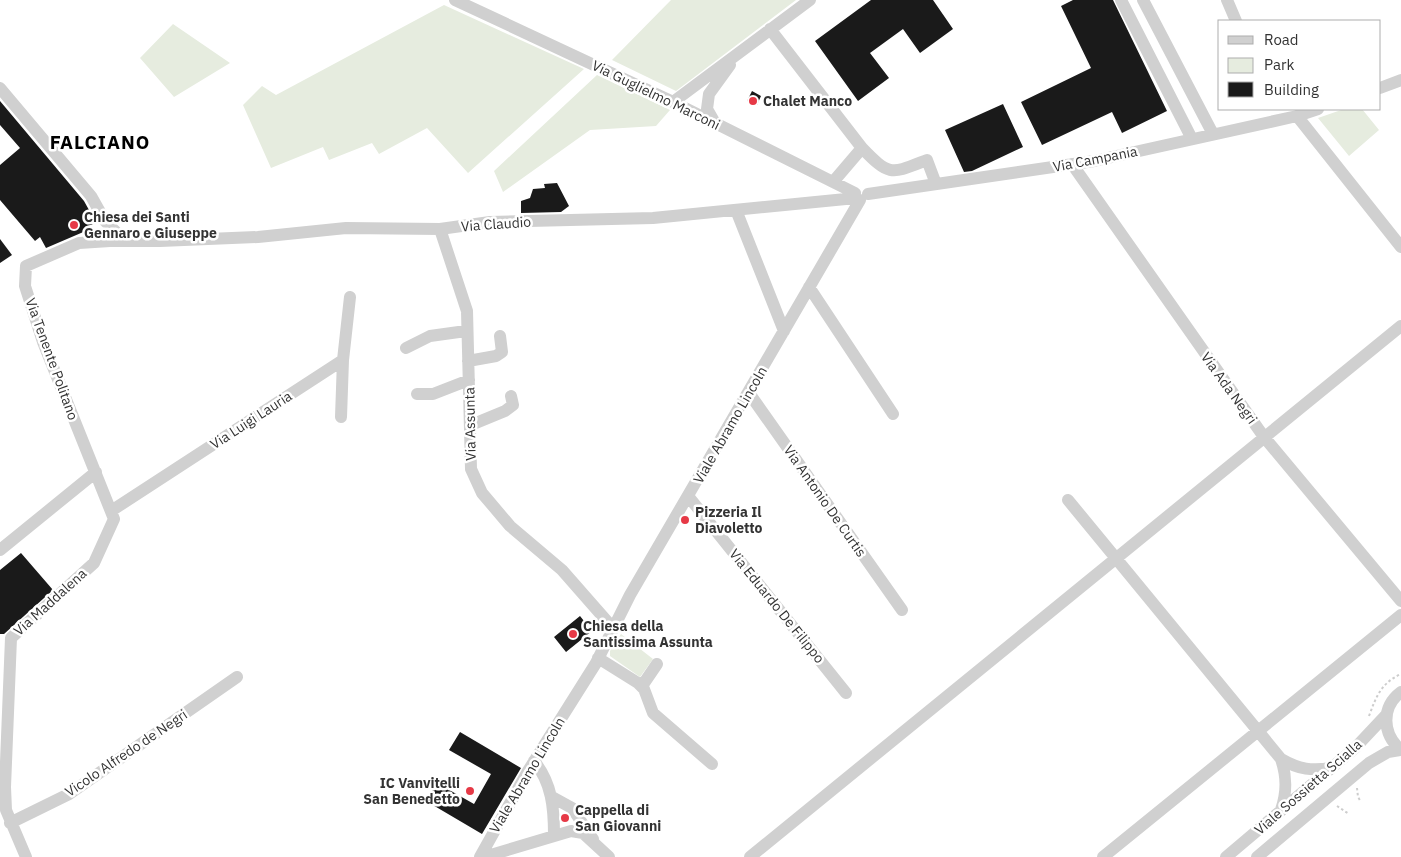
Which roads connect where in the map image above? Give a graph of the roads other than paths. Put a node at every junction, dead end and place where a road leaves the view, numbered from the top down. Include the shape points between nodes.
1 (455, 0) edge
2 (810, 0) edge
3 (1121, 0) edge
4 (1143, 0) edge
5 (1227, 0) edge
6 (1236, 20) edge
7 (770, 29) junction
8 (743, 49) junction
9 (1401, 80) edge
10 (0, 88) edge
11 (1381, 88) edge
12 (672, 102) junction
13 (1315, 110) edge
14 (1279, 114) edge
15 (1297, 116) junction
16 (715, 123) junction
17 (1213, 134) junction
18 (1192, 139) junction
19 (862, 148) junction
20 (1072, 164) junction
21 (833, 182) junction
22 (936, 184) junction
23 (860, 196) junction
24 (736, 210) junction
25 (105, 221) junction
26 (440, 229) junction
27 (136, 240) junction
28 (79, 243) junction
29 (1401, 247) edge
30 (810, 288) junction
31 (350, 297) dead end
32 (1401, 326) edge
33 (466, 330) junction
34 (784, 331) junction
35 (500, 336) dead end
36 (406, 348) dead end
37 (343, 360) junction
38 (468, 361) junction
39 (469, 380) junction
40 (749, 393) junction
41 (417, 394) dead end
42 (511, 396) dead end
43 (893, 414) dead end
44 (341, 417) dead end
45 (471, 425) junction
46 (1264, 436) junction
47 (96, 472) junction
48 (688, 496) junction
49 (1068, 500) dead end
50 (111, 511) junction
51 (0, 550) edge
52 (1116, 558) junction
53 (1401, 601) edge
54 (902, 610) dead end
55 (1401, 615) edge
56 (612, 627) junction
57 (5, 639) edge
58 (598, 658) junction
59 (657, 664) dead end
60 (237, 677) dead end
61 (642, 686) junction
62 (1401, 692) edge
63 (846, 693) dead end
64 (4, 714) edge
65 (1386, 715) junction
66 (1258, 731) junction
67 (1401, 750) edge
68 (1281, 759) junction
69 (534, 761) junction
70 (712, 764) dead end
71 (1333, 767) junction
72 (552, 797) junction
73 (1281, 810) junction
74 (10, 823) junction
75 (554, 835) junction
76 (597, 845) junction
77 (26, 857) edge
78 (480, 857) edge
79 (484, 857) edge
80 (608, 857) edge
81 (750, 857) edge
82 (1103, 857) edge
83 (1226, 857) edge
84 (1257, 857) edge

1 - 12 street, Via Guglielmo Marconi
2 - 7 street
3 - 18 street
4 - 17 street
5 - 6 street
7 - 8 street
7 - 19 street
8 - 12 street
8 - 16 street via 709,94 707,109
9 - 11 street
10 - 25 street via 91,196
12 - 16 street, Via Guglielmo Marconi
13 - 15 street, Via Campania
14 - 15 street, Via Campania
14 - 17 street, Via Campania
15 - 29 street
16 - 21 street, Via Guglielmo Marconi
17 - 18 street, Via Campania
18 - 20 street, Via Campania
19 - 21 street
19 - 22 street via 888,171 898,171 927,160
20 - 22 street, Via Campania
20 - 46 street, Via Ada Negri
21 - 23 street, Via Guglielmo Marconi
22 - 23 street, Via Campania
23 - 24 street, Via Claudio
23 - 30 street, Viale Abramo Lincoln
24 - 26 street, Via Claudio via 654,218 490,222
24 - 34 street
25 - 27 street via 117,233
25 - 28 street via 97,233
26 - 27 street, Via Claudio via 346,228 258,237
26 - 33 street, Via Assunta via 467,312
27 - 28 street, Via Tenente Politano
28 - 47 street, Via Tenente Politano via 26,266 26,286 43,342
30 - 34 street, Viale Abramo Lincoln
30 - 43 street
31 - 37 street
32 - 46 street
33 - 36 street via 430,336
33 - 38 street, Via Assunta
34 - 40 street, Viale Abramo Lincoln
35 - 38 street via 502,352
37 - 44 street
37 - 50 street, Via Luigi Lauria
38 - 39 street, Via Assunta
39 - 41 street via 433,394
39 - 45 street, Via Assunta
40 - 48 street, Viale Abramo Lincoln
40 - 54 street, Via Antonio De Curtis
42 - 45 street via 513,405 505,411
45 - 56 street, Via Assunta via 472,469 482,493 528,544 562,570
46 - 52 street
46 - 53 street, Via Ada Negri
47 - 50 street
47 - 51 street
48 - 56 street, Viale Abramo Lincoln
48 - 63 street, Via Eduardo De Filippo
49 - 52 street
50 - 57 street, Via Maddalena via 114,519 94,563
52 - 66 street
52 - 81 street
55 - 66 street
56 - 58 street, Viale Abramo Lincoln
57 - 64 street, Via Maddalena
58 - 61 street
58 - 69 street, Viale Abramo Lincoln
59 - 61 street
60 - 74 street, Vicolo Alfredo de Negri via 69,794
61 - 70 street via 653,713
62 - 65 street, Viale Sossietta Scialla via 1392,701
64 - 74 street, Via Maddalena via 6,810
65 - 67 street, Viale Sossietta Scialla via 1389,734
65 - 71 street, Viale Sossietta Scialla
66 - 68 street
66 - 82 street
67 - 84 street, Viale Sossietta Scialla via 1377,757
68 - 71 street via 1302,769
68 - 73 street via 1286,781
69 - 72 street via 544,773
69 - 78 street, Viale Abramo Lincoln
71 - 73 street, Viale Sossietta Scialla
72 - 75 street
72 - 76 street via 572,808
73 - 83 street, Viale Sossietta Scialla
74 - 77 street, Via Maddalena
75 - 76 street via 571,831 583,833
75 - 79 street
76 - 80 street

